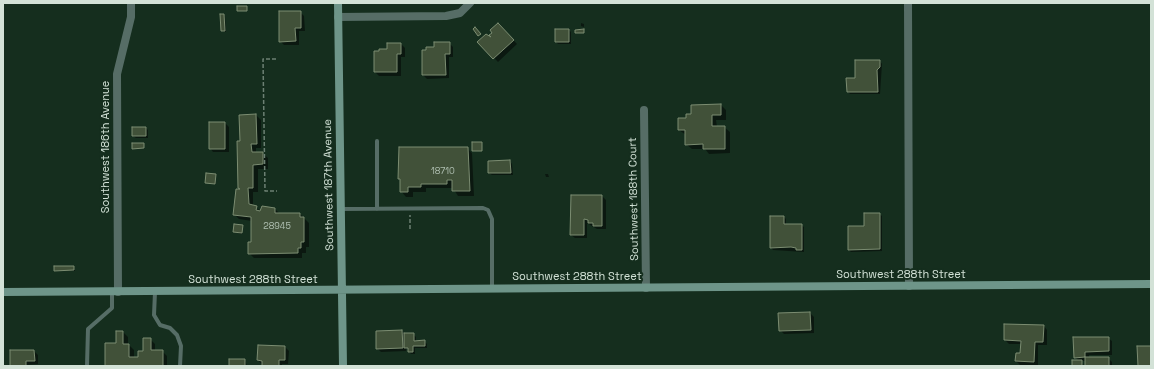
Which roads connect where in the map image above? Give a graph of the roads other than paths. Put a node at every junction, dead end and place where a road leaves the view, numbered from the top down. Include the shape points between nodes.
1 (131, 3) edge
2 (338, 3) edge
3 (470, 3) edge
4 (908, 3) edge
5 (338, 17) junction
6 (644, 110) dead end
7 (377, 141) dead end
8 (340, 209) junction
9 (377, 209) junction
10 (1151, 284) edge
11 (909, 286) junction
12 (492, 288) junction
13 (646, 288) junction
14 (341, 290) junction
15 (3, 292) edge
16 (115, 292) junction
17 (155, 292) junction
18 (87, 366) edge
19 (180, 366) edge
20 (343, 366) edge

1 - 16 street, Southwest 186th Avenue via 131,17 117,74
2 - 5 street, Southwest 187th Avenue
3 - 5 street via 460,13 446,16
4 - 11 street
5 - 8 street, Southwest 187th Avenue
6 - 13 street, Southwest 188th Court
7 - 9 lane
8 - 9 lane
8 - 14 street, Southwest 187th Avenue
9 - 12 lane via 488,210 492,219
10 - 11 street, Southwest 288th Street
11 - 13 street, Southwest 288th Street
12 - 13 street, Southwest 288th Street
12 - 14 street, Southwest 288th Street
14 - 17 street, Southwest 288th Street
14 - 20 street, Southwest 187th Avenue
15 - 16 street, Southwest 288th Street
16 - 17 street, Southwest 288th Street
16 - 18 lane via 112,308 88,330
17 - 19 lane via 154,315 160,325 170,328 178,335 181,346

